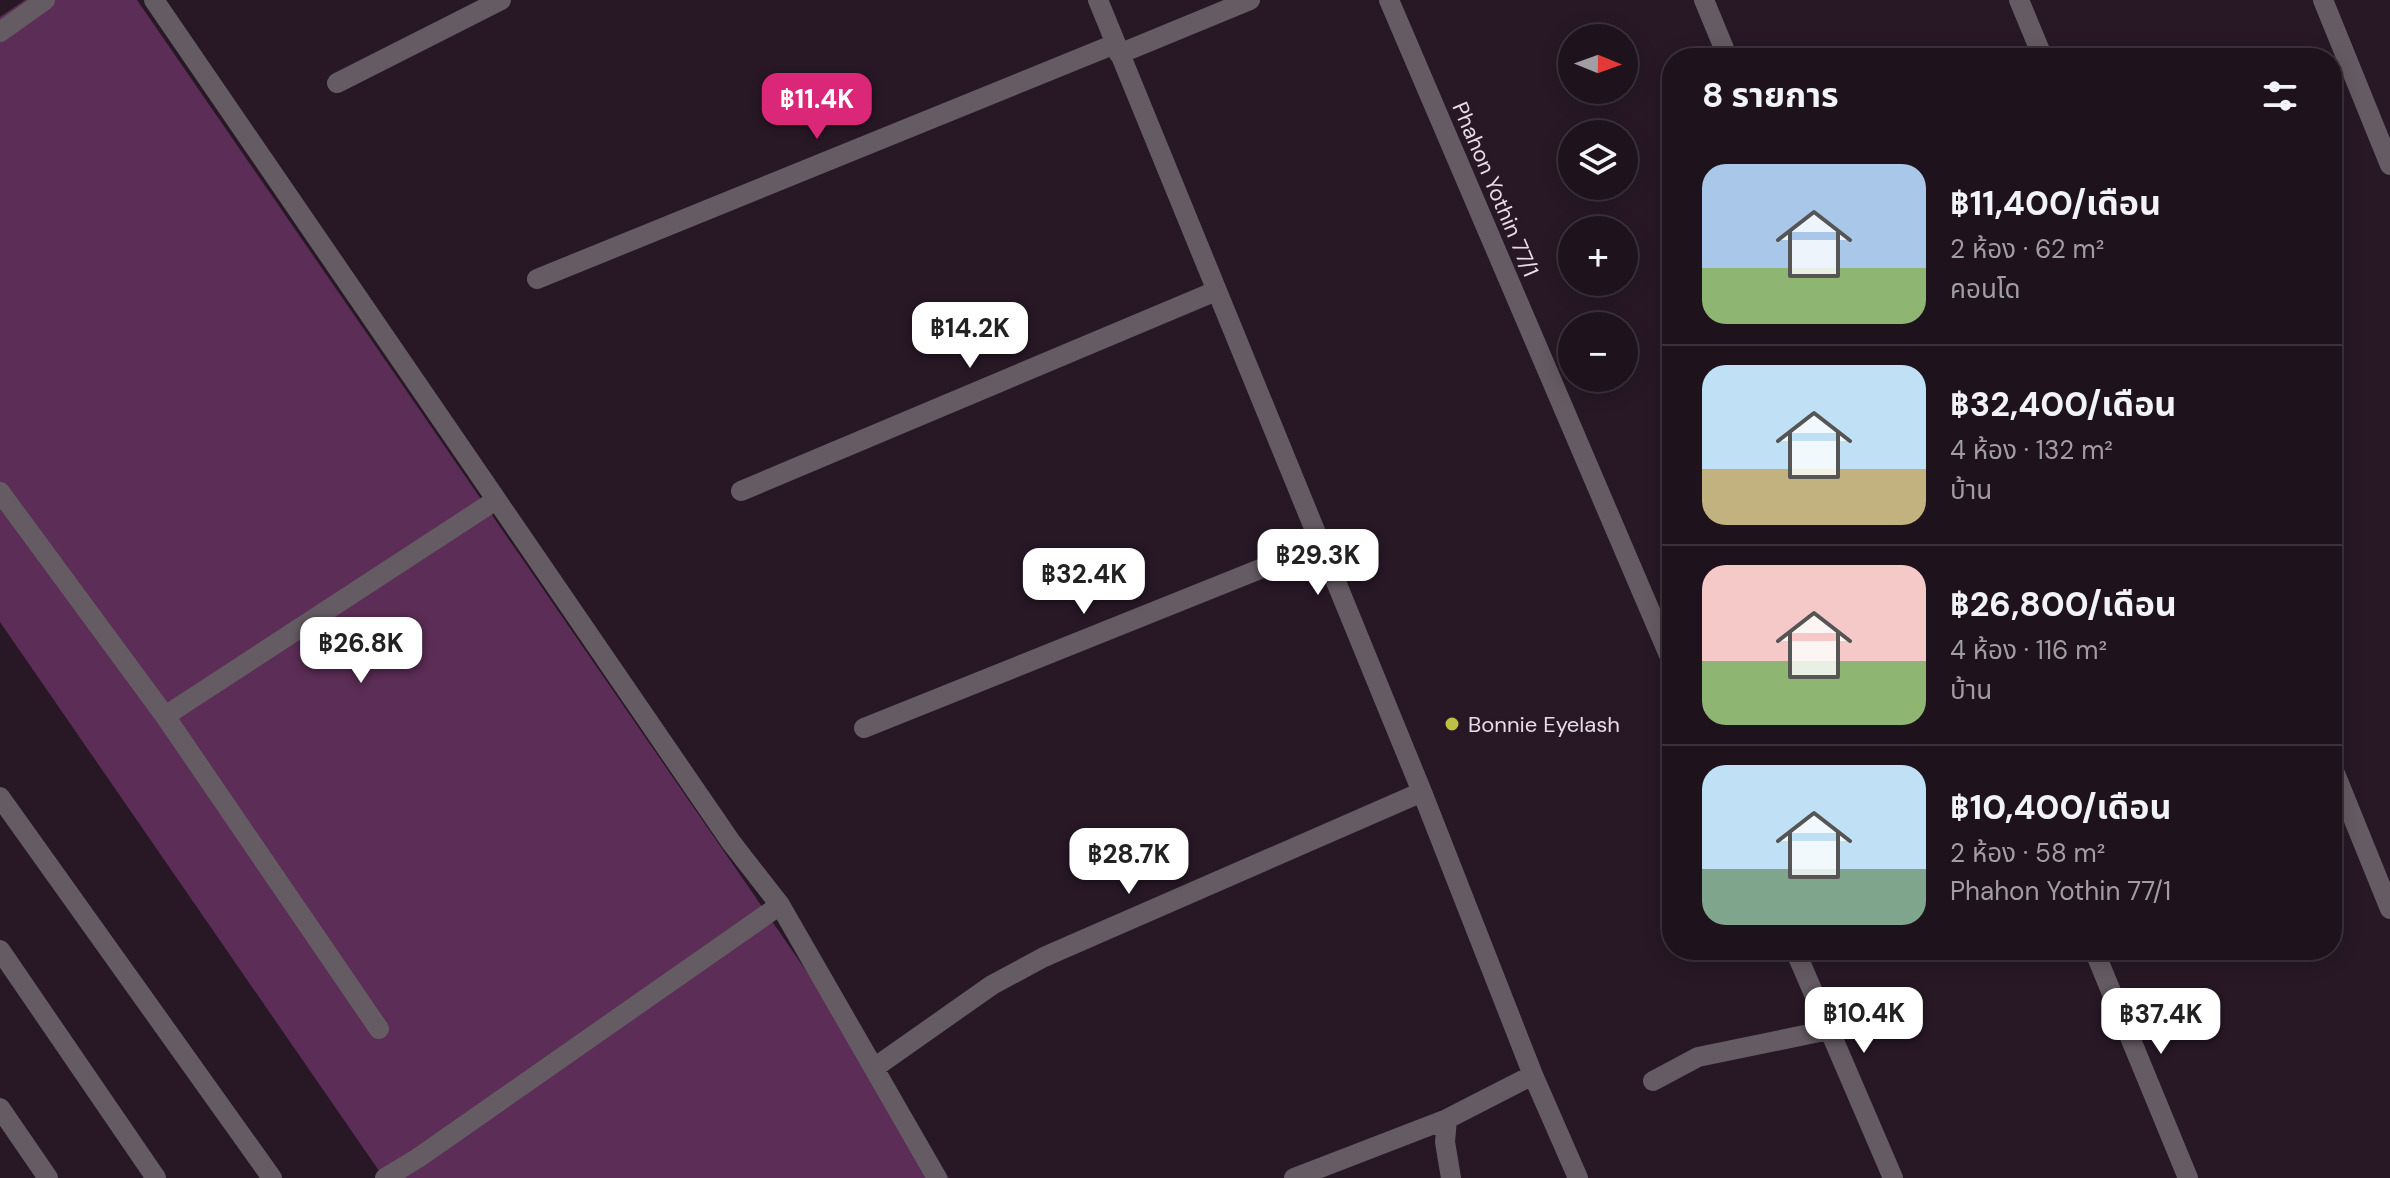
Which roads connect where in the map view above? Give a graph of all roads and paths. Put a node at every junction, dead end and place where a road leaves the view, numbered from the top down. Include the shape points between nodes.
1 (45, 0) edge
2 (154, 0) edge
3 (501, 0) edge
4 (1098, 0) edge
5 (1250, 0) edge
6 (1389, 0) edge
7 (1704, 0) edge
8 (2019, 0) edge
9 (2323, 0) edge
10 (0, 32) edge
11 (1724, 48) edge
12 (2039, 48) edge
13 (1117, 49) junction
14 (337, 83) dead end
15 (2390, 165) edge
16 (537, 279) dead end
17 (1216, 291) junction
18 (741, 491) dead end
19 (0, 492) edge
20 (496, 500) junction
21 (1320, 545) junction
22 (1662, 639) edge
23 (165, 716) junction
24 (864, 728) dead end
25 (2342, 791) edge
26 (1422, 792) junction
27 (0, 797) edge
28 (780, 905) junction
29 (2390, 909) edge
30 (0, 950) edge
31 (1799, 960) edge
32 (2098, 960) edge
33 (379, 1029) dead end
34 (1829, 1030) junction
35 (874, 1068) junction
36 (1533, 1075) junction
37 (1653, 1081) dead end
38 (0, 1108) edge
39 (1447, 1119) junction
40 (48, 1178) edge
41 (156, 1178) edge
42 (272, 1178) edge
43 (385, 1178) edge
44 (937, 1178) edge
45 (1294, 1178) edge
46 (1451, 1178) edge
47 (1578, 1178) edge
48 (1893, 1178) edge
49 (2188, 1178) edge

1 - 10 street
2 - 20 street
3 - 14 street
4 - 13 street
5 - 13 street
6 - 22 street, Phahon Yothin 77/1
7 - 11 street
8 - 12 street
9 - 15 street
13 - 16 street
13 - 17 street
17 - 18 street
17 - 21 street
19 - 23 street
20 - 23 street
20 - 28 street
21 - 24 street
21 - 26 street
23 - 33 street
25 - 29 street
26 - 35 street via 1044,957 992,985
26 - 36 street
27 - 42 street
28 - 35 street
28 - 43 street
30 - 41 street
31 - 34 street
32 - 49 street
34 - 37 street via 1698,1057
34 - 48 street
35 - 44 street
36 - 39 street
36 - 47 street
38 - 40 street
39 - 45 street
39 - 46 street

